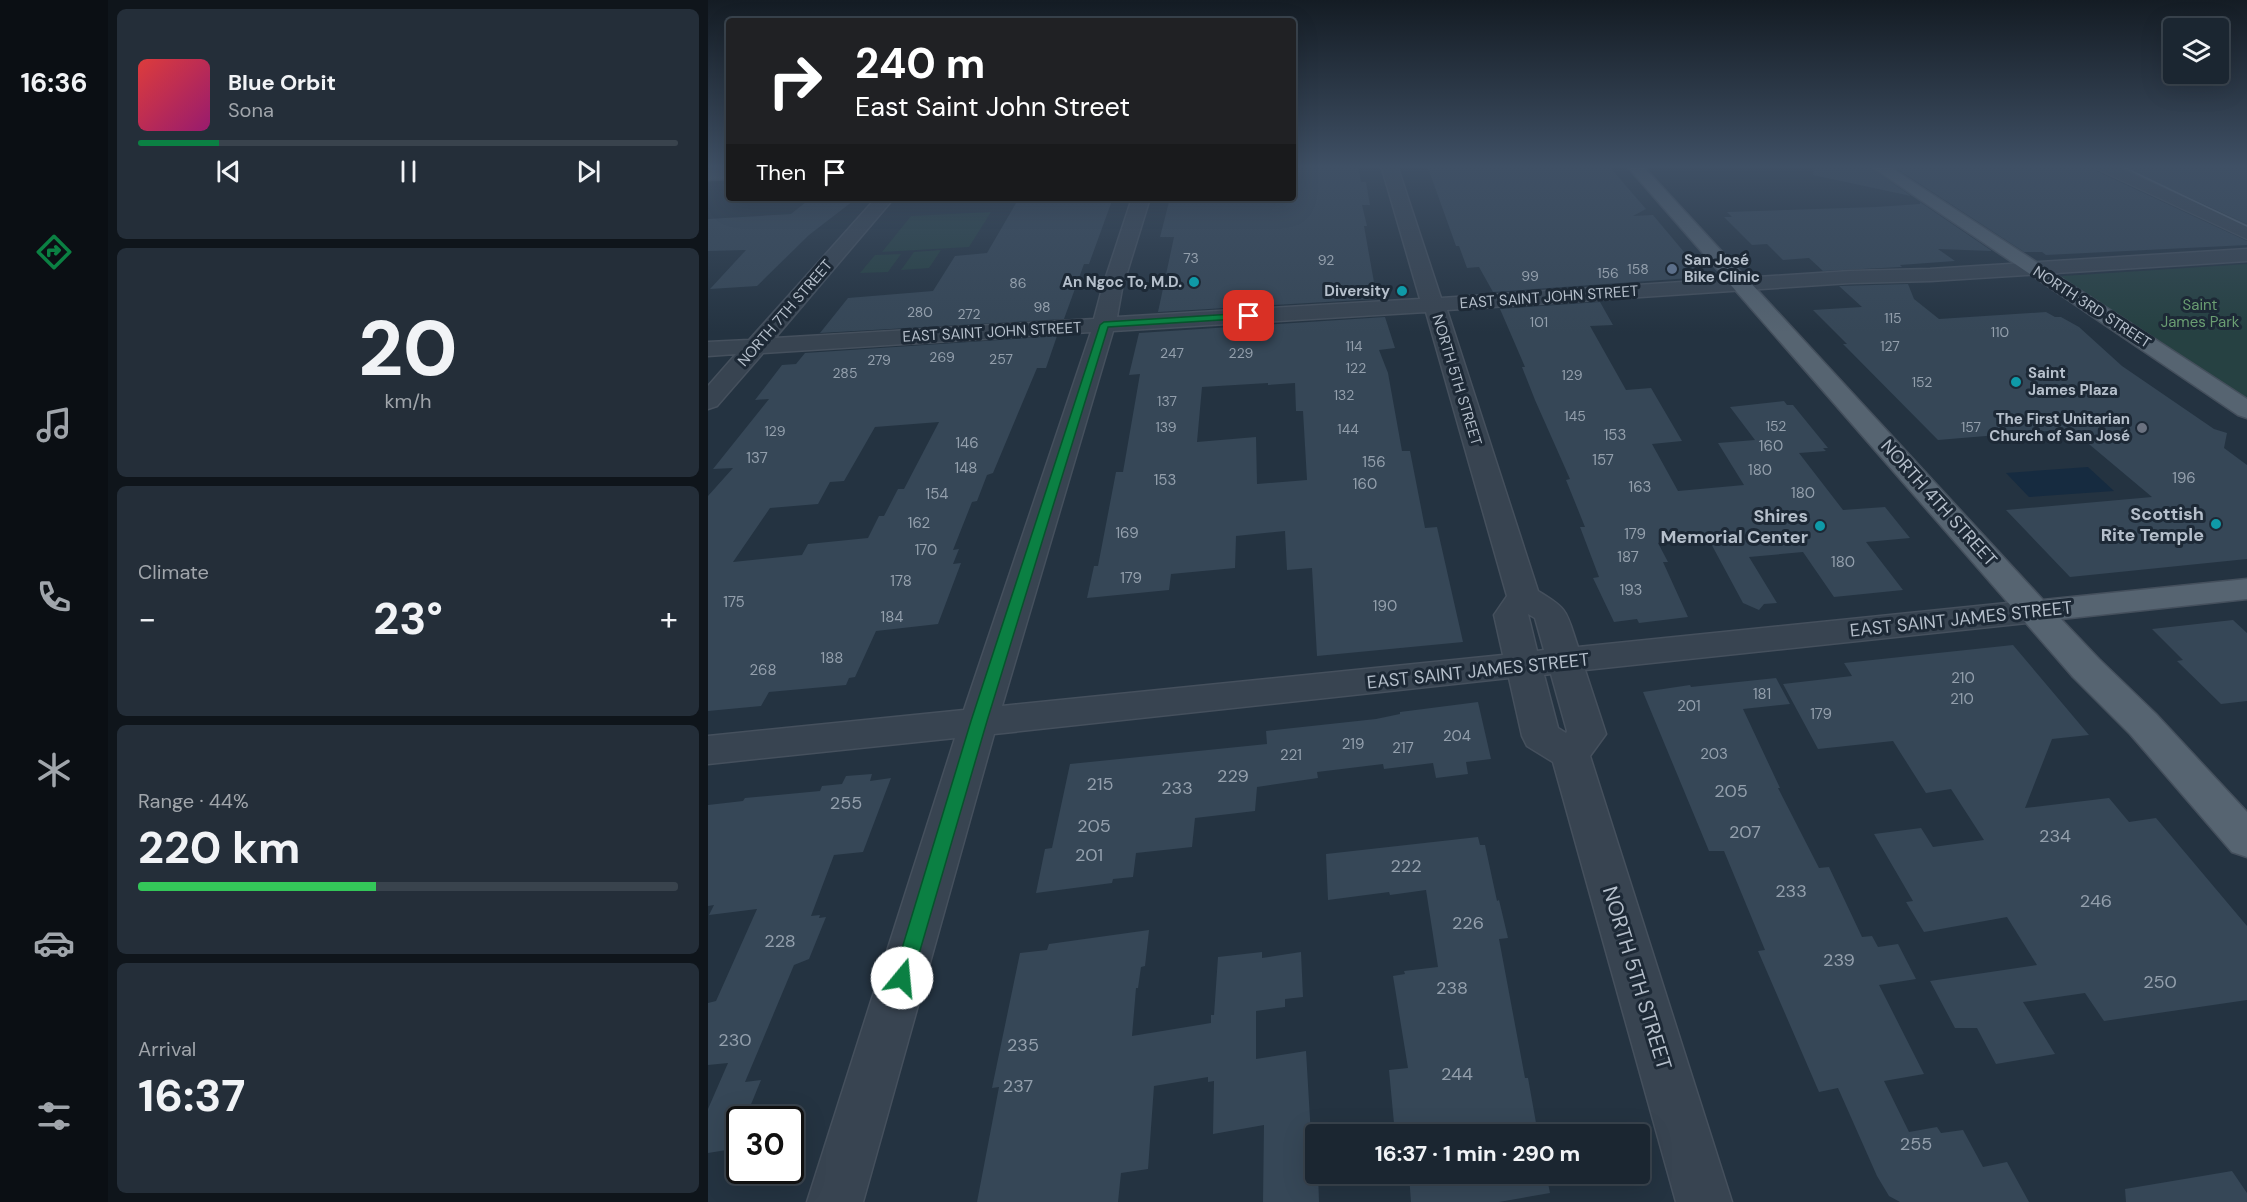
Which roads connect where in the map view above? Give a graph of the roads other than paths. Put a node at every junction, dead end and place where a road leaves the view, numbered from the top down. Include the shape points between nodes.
1 (864, 221) edge
2 (1134, 221) edge
3 (1407, 221) edge
4 (1684, 221) edge
5 (1961, 221) edge
6 (2222, 221) edge
7 (2247, 233) edge
8 (2247, 255) edge
9 (2033, 269) junction
10 (1741, 285) junction
11 (1433, 304) junction
12 (1104, 325) junction
13 (756, 346) junction
14 (708, 349) edge
15 (708, 401) edge
16 (2247, 410) edge
17 (2247, 589) edge
18 (1523, 596) junction
19 (2036, 611) junction
20 (1565, 661) junction
21 (1523, 666) junction
22 (979, 721) junction
23 (708, 750) edge
24 (1570, 754) junction
25 (2247, 840) edge
26 (835, 1202) edge
27 (1704, 1202) edge

1 - 13 street, NORTH 7TH STREET
2 - 12 street
3 - 11 street, NORTH 5TH STREET
4 - 10 main road, NORTH 4TH STREET
5 - 9 main road, NORTH 3RD STREET
6 - 7 street
8 - 9 street, EAST SAINT JOHN STREET
9 - 10 street, EAST SAINT JOHN STREET
9 - 16 main road, NORTH 3RD STREET
10 - 11 street, EAST SAINT JOHN STREET
10 - 19 main road, NORTH 4TH STREET
11 - 12 street, EAST SAINT JOHN STREET
11 - 18 street, NORTH 5TH STREET
12 - 13 street, EAST SAINT JOHN STREET
12 - 22 street
13 - 14 street, EAST SAINT JOHN STREET
13 - 15 street, NORTH 7TH STREET
17 - 19 main road, EAST SAINT JAMES STREET
18 - 20 street via 1550,613
18 - 21 street via 1511,615
19 - 20 street, EAST SAINT JAMES STREET
19 - 25 main road, NORTH 4TH STREET
20 - 21 street, EAST SAINT JAMES STREET
20 - 24 street via 1587,734
21 - 22 street, EAST SAINT JAMES STREET
21 - 24 street via 1541,736
22 - 23 street, EAST SAINT JAMES STREET
22 - 26 street
24 - 27 street, NORTH 5TH STREET

